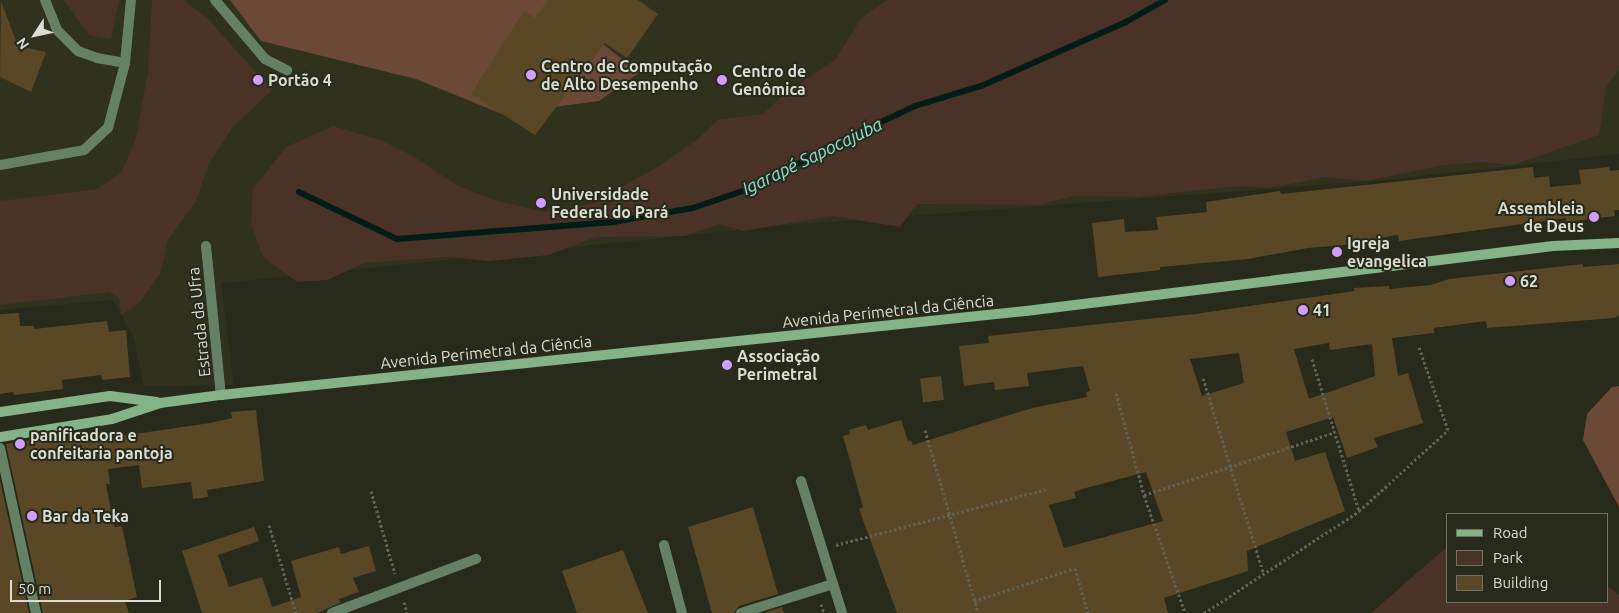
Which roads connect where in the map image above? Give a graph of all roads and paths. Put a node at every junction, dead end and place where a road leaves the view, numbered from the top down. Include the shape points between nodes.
1 (45, 0) edge
2 (131, 0) edge
3 (215, 0) edge
4 (125, 63) junction
5 (287, 70) dead end
6 (0, 165) edge
7 (1619, 243) edge
8 (206, 246) dead end
9 (1419, 347) dead end
10 (1312, 359) dead end
11 (1203, 378) dead end
12 (1116, 393) dead end
13 (221, 395) junction
14 (160, 403) junction
15 (0, 412) edge
16 (925, 430) dead end
17 (1333, 433) junction
18 (0, 437) edge
19 (0, 448) edge
20 (1231, 467) junction
21 (801, 481) dead end
22 (1046, 489) dead end
23 (371, 490) dead end
24 (1144, 495) junction
25 (1359, 510) junction
26 (949, 513) junction
27 (269, 525) dead end
28 (664, 545) dead end
29 (822, 548) junction
30 (476, 559) dead end
31 (1263, 572) junction
32 (833, 584) junction
33 (399, 588) junction
34 (974, 601) junction
35 (36, 613) edge
36 (296, 613) edge
37 (332, 613) edge
38 (407, 613) edge
39 (682, 613) edge
40 (740, 613) edge
41 (842, 613) edge
42 (978, 613) edge
43 (1088, 613) edge
44 (1184, 613) edge
45 (1204, 613) edge

1 - 4 street via 57,30 78,51
2 - 4 street
3 - 5 street via 265,59
4 - 6 street via 108,128 84,150
7 - 13 main road, Avenida Perimetral da Ciência via 1544,247 1016,312
8 - 13 street, Estrada da Ufra
9 - 25 path via 1448,430
10 - 17 path
11 - 20 path
12 - 24 path
13 - 14 main road, Avenida Perimetral da Ciência
14 - 15 main road, Avenida Perimetral da Ciência via 110,396
14 - 18 main road, Avenida Perimetral da Ciência via 112,419
16 - 26 path
17 - 20 path
17 - 25 path
19 - 35 street
20 - 24 path
20 - 31 path
21 - 29 street
22 - 26 path
23 - 33 path
24 - 44 path
25 - 31 path
26 - 29 path
26 - 34 path
27 - 36 path
28 - 39 street
29 - 32 street
30 - 33 street
31 - 45 path
32 - 40 street
32 - 41 street
33 - 37 street
33 - 38 path
34 - 42 path
34 - 43 path via 1076,568

